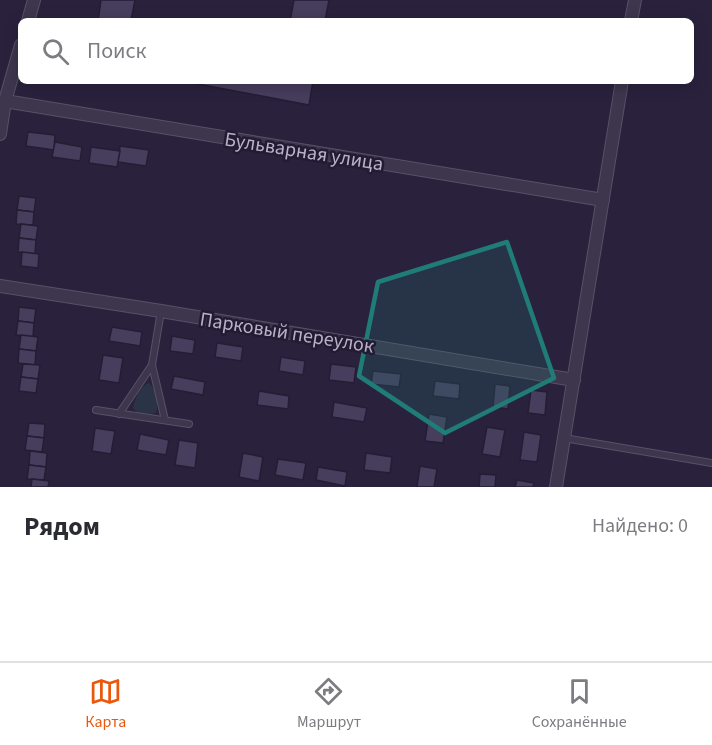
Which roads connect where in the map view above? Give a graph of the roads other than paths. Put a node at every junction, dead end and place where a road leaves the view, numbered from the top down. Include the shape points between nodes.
1 (34, 0) edge
2 (635, 0) edge
3 (29, 18) edge
4 (632, 18) edge
5 (18, 56) edge
6 (622, 84) edge
7 (5, 101) junction
8 (0, 134) edge
9 (603, 200) junction
10 (0, 286) edge
11 (161, 311) junction
12 (152, 365) junction
13 (574, 380) junction
14 (96, 410) dead end
15 (119, 414) junction
16 (165, 420) junction
17 (189, 424) dead end
18 (564, 438) junction
19 (712, 463) edge
20 (556, 487) edge

1 - 3 street
2 - 4 street
5 - 7 street
6 - 9 street
7 - 8 street
7 - 9 street, Бульварная улица
9 - 13 street
10 - 11 street, Парковый переулок
11 - 12 lane
11 - 13 street, Парковый переулок
12 - 15 lane
12 - 16 lane
13 - 18 street
14 - 15 lane
15 - 16 lane
16 - 17 lane
18 - 19 lane
18 - 20 street

